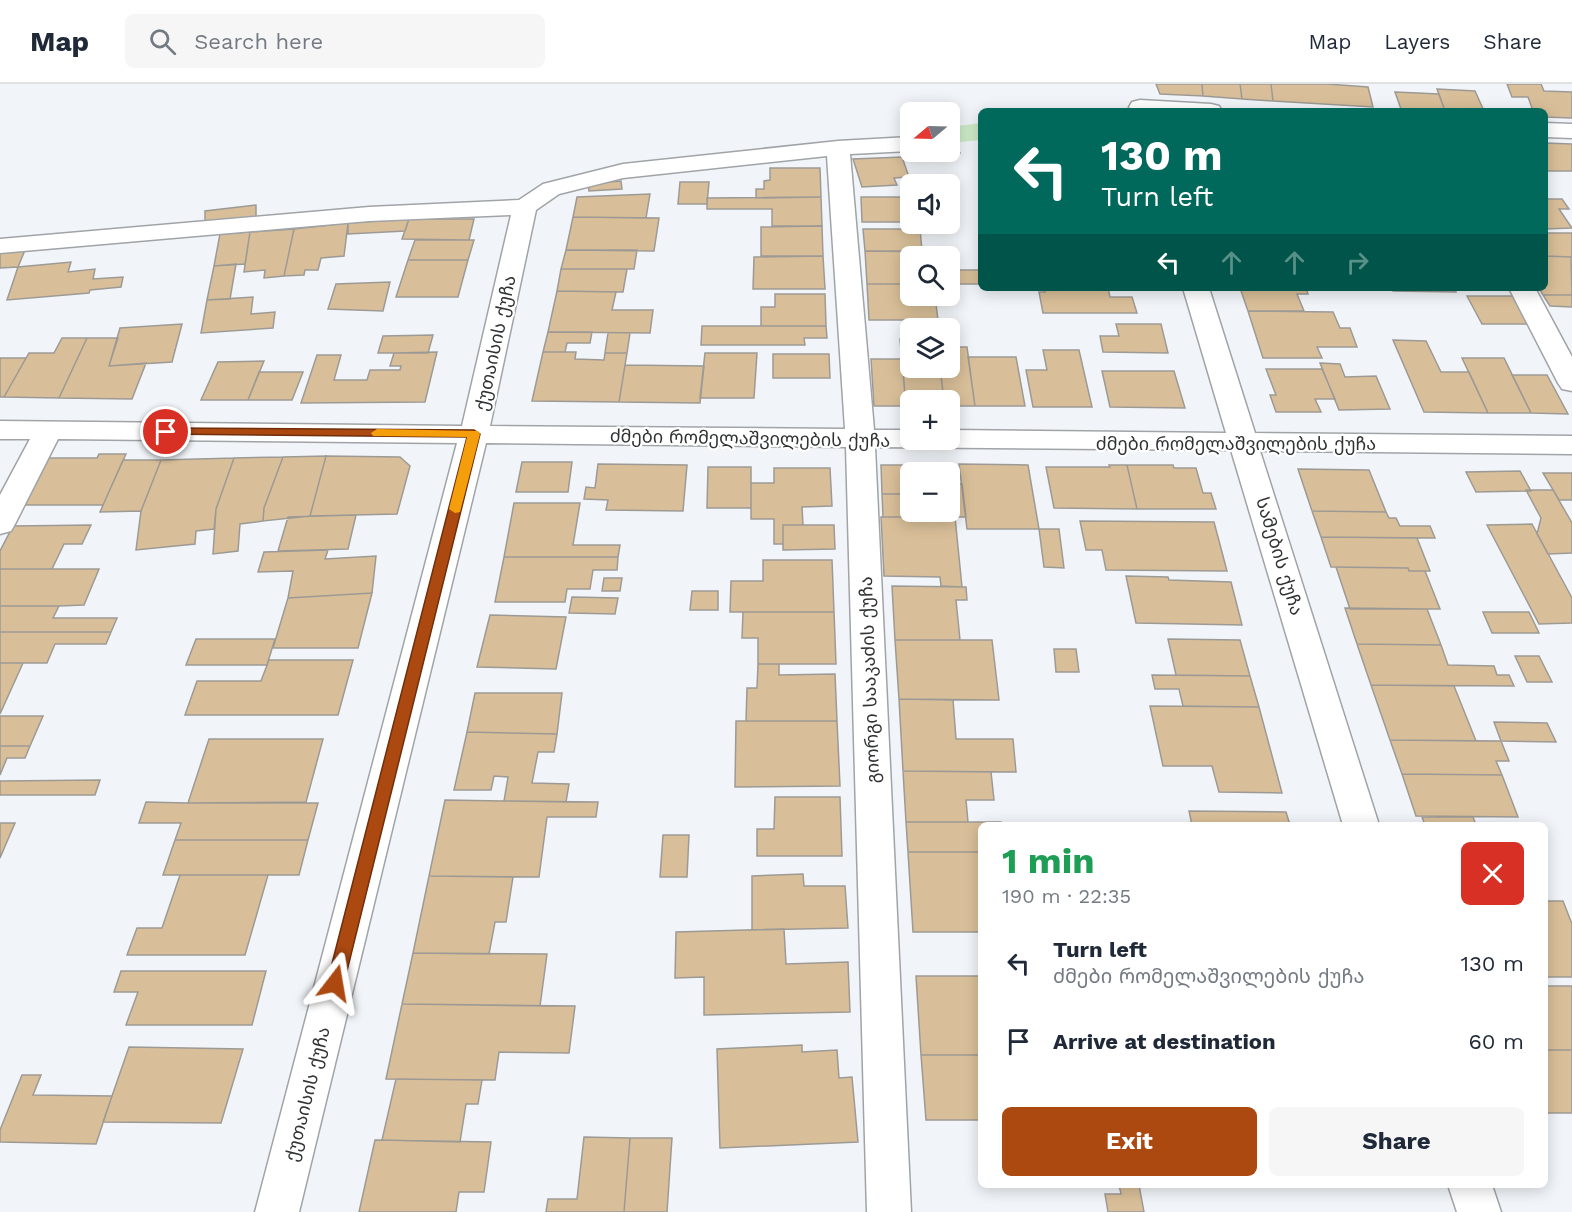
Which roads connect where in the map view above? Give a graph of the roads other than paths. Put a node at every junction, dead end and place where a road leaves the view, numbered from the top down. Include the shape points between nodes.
1 (1136, 103) edge
2 (1183, 108) edge
3 (1548, 130) edge
4 (1572, 131) edge
5 (900, 145) edge
6 (838, 148) junction
7 (525, 207) junction
8 (0, 246) edge
9 (1198, 291) edge
10 (1524, 291) edge
11 (1572, 384) edge
12 (0, 430) edge
13 (48, 431) junction
14 (474, 434) junction
15 (860, 439) junction
16 (1245, 443) junction
17 (1572, 445) edge
18 (0, 524) edge
19 (1360, 822) edge
20 (1471, 1188) edge
21 (278, 1212) edge
22 (889, 1212) edge
23 (1479, 1212) edge

1 - 2 street
3 - 4 street
5 - 6 street
6 - 7 street via 623,171 551,189
6 - 15 street, გიორგი სააკაძის ქუჩა
7 - 8 street via 369,214
7 - 14 street, ქუთაისის ქუჩა
9 - 16 street, სამების ქუჩა
10 - 11 street
12 - 13 street, ძმები რომელაშვილების ქუჩა
13 - 14 street, ძმები რომელაშვილების ქუჩა
13 - 18 street
14 - 15 street, ძმები რომელაშვილების ქუჩა
14 - 21 street, ქუთაისის ქუჩა
15 - 16 street, ძმები რომელაშვილების ქუჩა
15 - 22 street, გიორგი სააკაძის ქუჩა
16 - 17 street, ძმები რომელაშვილების ქუჩა
16 - 19 street, სამების ქუჩა
20 - 23 street

